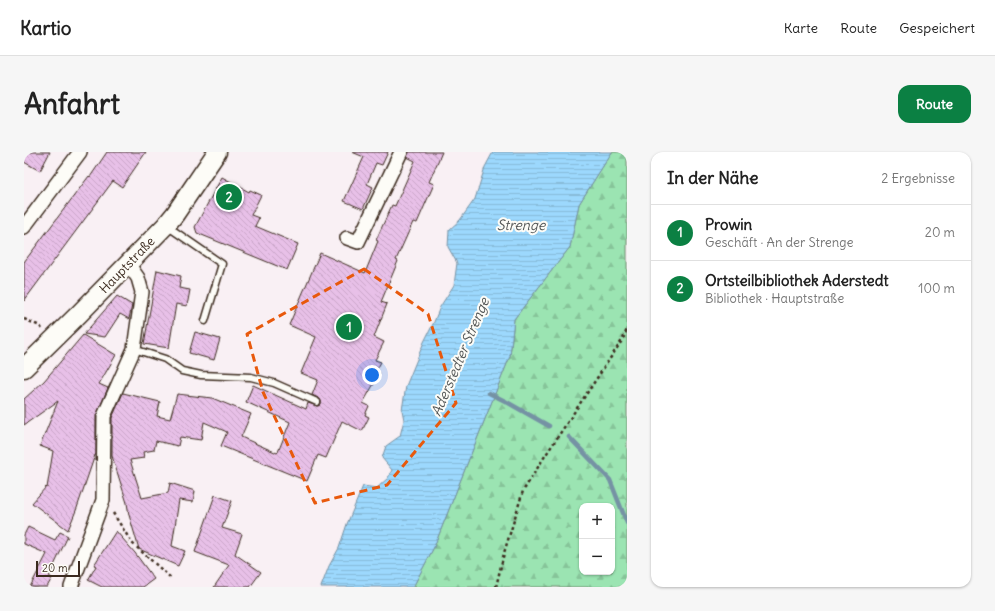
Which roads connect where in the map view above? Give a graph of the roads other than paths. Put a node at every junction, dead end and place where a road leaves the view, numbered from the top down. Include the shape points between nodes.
1 (80, 152) edge
2 (217, 152) edge
3 (401, 152) edge
4 (166, 225) junction
5 (24, 226) edge
6 (347, 238) dead end
7 (128, 264) junction
8 (206, 320) dead end
9 (134, 348) junction
10 (24, 368) edge
11 (317, 402) dead end
12 (71, 587) edge

1 - 5 street
2 - 4 main road, Hauptstraße
3 - 6 street via 358,242
4 - 7 main road, Hauptstraße
4 - 8 lane via 222,264
7 - 9 street via 138,278 142,292
7 - 10 main road, Hauptstraße
9 - 11 lane via 165,359 182,371 201,375 251,377 274,383
9 - 12 street via 104,416 103,500

